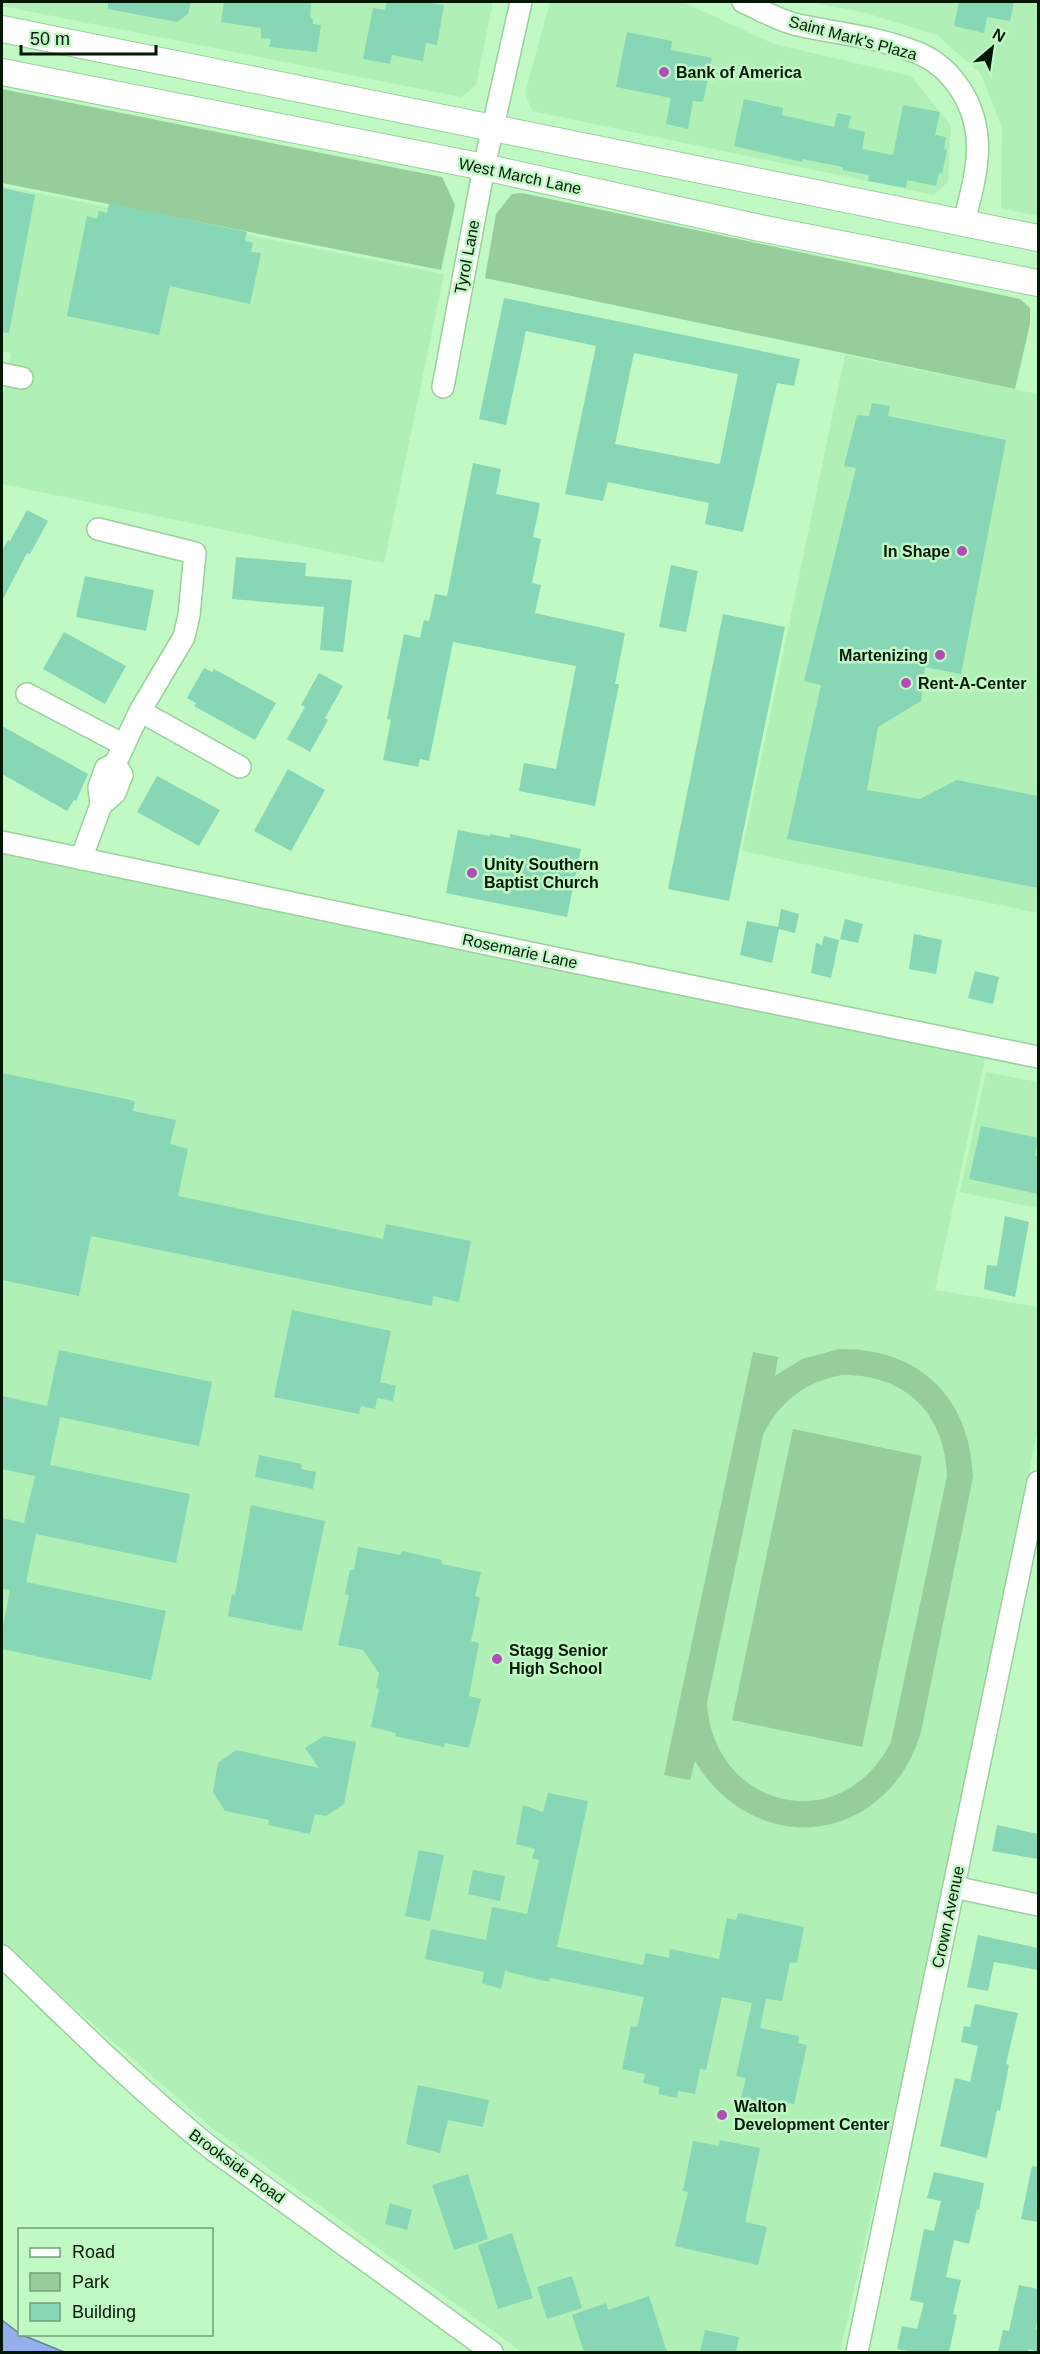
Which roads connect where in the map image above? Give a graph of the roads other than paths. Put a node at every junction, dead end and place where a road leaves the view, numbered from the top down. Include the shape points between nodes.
1 (521, 2) edge
2 (743, 2) edge
3 (2, 29) edge
4 (2, 72) edge
5 (492, 129) junction
6 (484, 168) junction
7 (964, 221) junction
8 (1038, 238) edge
9 (1038, 283) edge
10 (443, 387) dead end
11 (98, 530) dead end
12 (27, 694) dead end
13 (140, 711) junction
14 (119, 755) junction
15 (240, 768) dead end
16 (2, 842) edge
17 (81, 859) junction
18 (1038, 1057) edge
19 (1038, 1482) edge
20 (954, 1887) junction
21 (1038, 1905) edge
22 (2, 1956) edge
23 (492, 2352) edge
24 (857, 2352) edge

1 - 5 street, Tyrol Lane
2 - 7 street, Saint Mark's Plaza via 791,23 909,49 946,72 966,96 977,130 977,165
3 - 5 main road
4 - 6 main road, West March Lane
5 - 6 street, Tyrol Lane
5 - 7 main road
6 - 9 main road, West March Lane
6 - 10 street, Tyrol Lane
7 - 8 main road
11 - 13 street via 195,553 183,637
12 - 14 street
13 - 14 street
13 - 15 street
14 - 17 street via 106,768 99,787 101,805
16 - 17 street, Rosemarie Lane
17 - 18 street, Rosemarie Lane
19 - 20 street, Crown Avenue
20 - 21 street
20 - 24 street, Crown Avenue
22 - 23 street, Brookside Road via 173,2117

